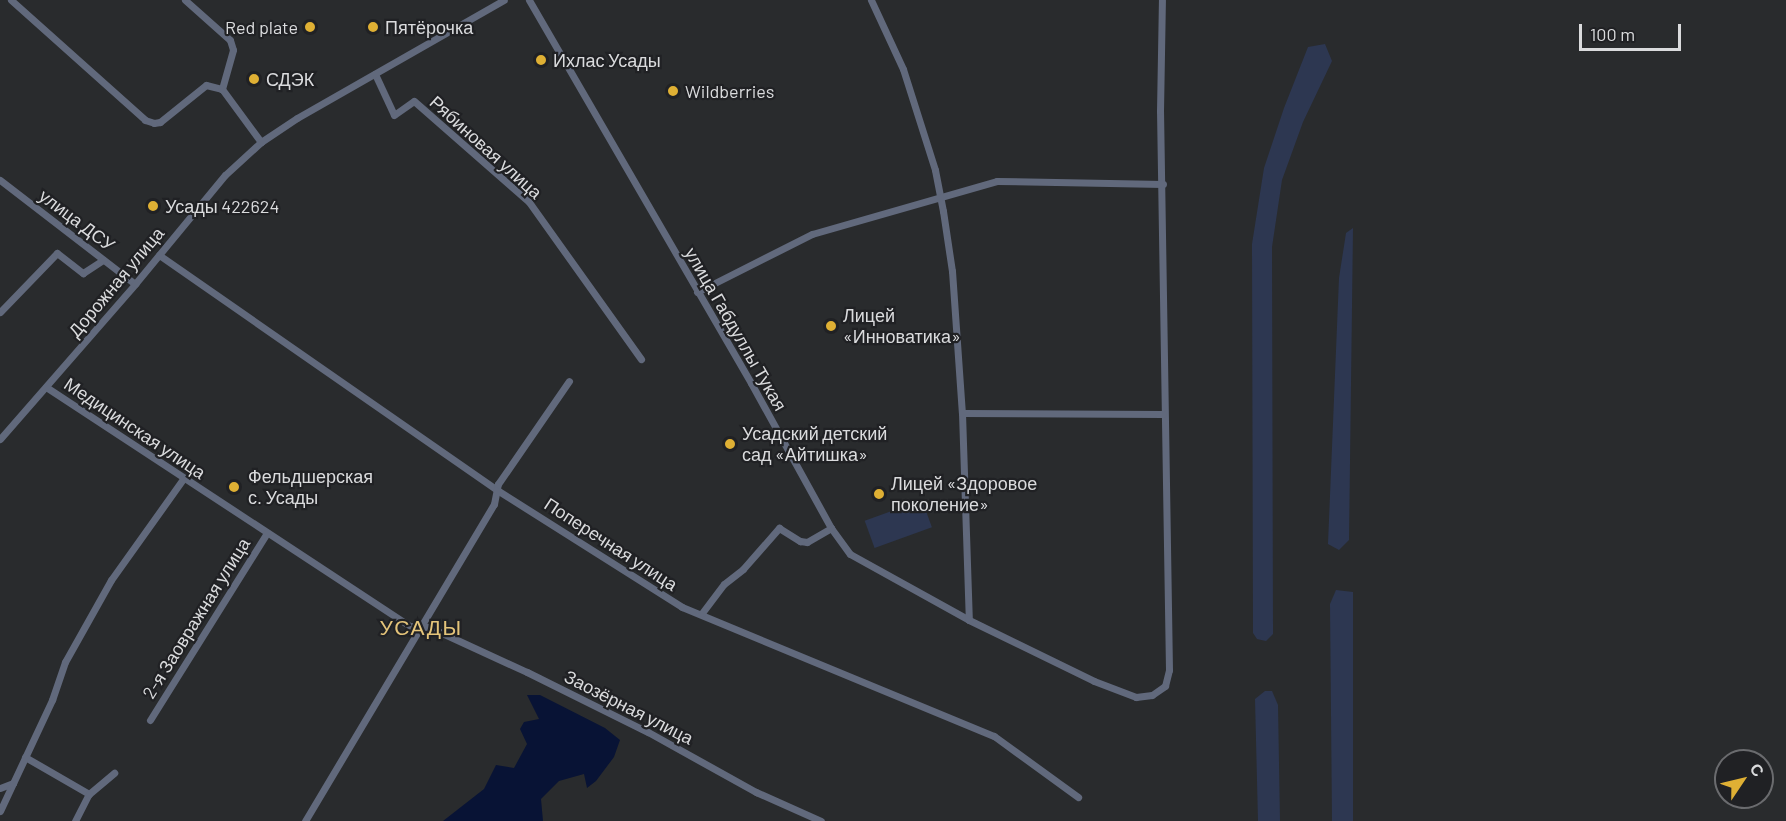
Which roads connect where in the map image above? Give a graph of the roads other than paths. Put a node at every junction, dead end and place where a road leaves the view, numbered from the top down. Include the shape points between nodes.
1 (11, 0) edge
2 (185, 0) edge
3 (504, 0) edge
4 (529, 0) edge
5 (871, 0) edge
6 (1162, 0) edge
7 (375, 74) junction
8 (222, 89) junction
9 (261, 142) junction
10 (0, 180) edge
11 (1163, 184) junction
12 (939, 196) junction
13 (159, 255) junction
14 (104, 260) junction
15 (135, 284) junction
16 (697, 292) junction
17 (0, 312) edge
18 (641, 359) dead end
19 (569, 381) dead end
20 (46, 387) junction
21 (962, 413) junction
22 (1163, 414) junction
23 (0, 439) edge
24 (183, 479) junction
25 (497, 490) junction
26 (831, 528) junction
27 (267, 533) junction
28 (702, 614) junction
29 (969, 620) junction
30 (421, 627) junction
31 (150, 720) dead end
32 (25, 757) junction
33 (114, 773) dead end
34 (13, 783) junction
35 (0, 788) edge
36 (89, 794) junction
37 (1078, 797) dead end
38 (0, 811) edge
39 (75, 821) edge
40 (305, 821) edge
41 (821, 821) edge

1 - 8 street via 145,120 160,122 206,85
2 - 8 street via 230,40 232,50
3 - 7 street, Дорожная улица
4 - 16 street, улица Габдуллы Тукая
5 - 12 street via 903,69
6 - 11 street
7 - 9 street, Дорожная улица
7 - 18 street, Рябиновая улица via 394,115 414,101 529,202
8 - 9 street
9 - 13 street, Дорожная улица via 225,175
10 - 14 street, улица ДСУ
11 - 12 street via 997,182
11 - 22 street
12 - 16 street via 812,234
12 - 21 street via 952,271
13 - 15 street, Дорожная улица
13 - 25 street, Поперечная улица
14 - 15 street, улица ДСУ
14 - 17 street via 83,273 57,254
15 - 20 street, Дорожная улица
16 - 26 street, улица Габдуллы Тукая
19 - 25 street
20 - 23 street, Дорожная улица
20 - 24 street, Медицинская улица
21 - 22 street
21 - 29 street
22 - 29 street, улица Габдуллы Тукая via 1169,670 1165,686 1152,695 1136,697 1115,691
24 - 27 street, Медицинская улица
24 - 32 street via 111,580 65,662
25 - 28 street, Поперечная улица via 682,607
25 - 30 street via 494,504
26 - 28 street via 807,542 779,528 743,569 724,584
26 - 29 street, улица Габдуллы Тукая via 850,554
27 - 30 street, Медицинская улица via 410,626
27 - 31 street, 2-я Заовражная улица
28 - 37 street, Поперечная улица via 994,736
30 - 40 street
30 - 41 street, Заозёрная улица via 429,627 527,672 648,732 756,792
32 - 34 street
32 - 36 street
33 - 36 street
34 - 35 street
34 - 38 street
36 - 39 street

